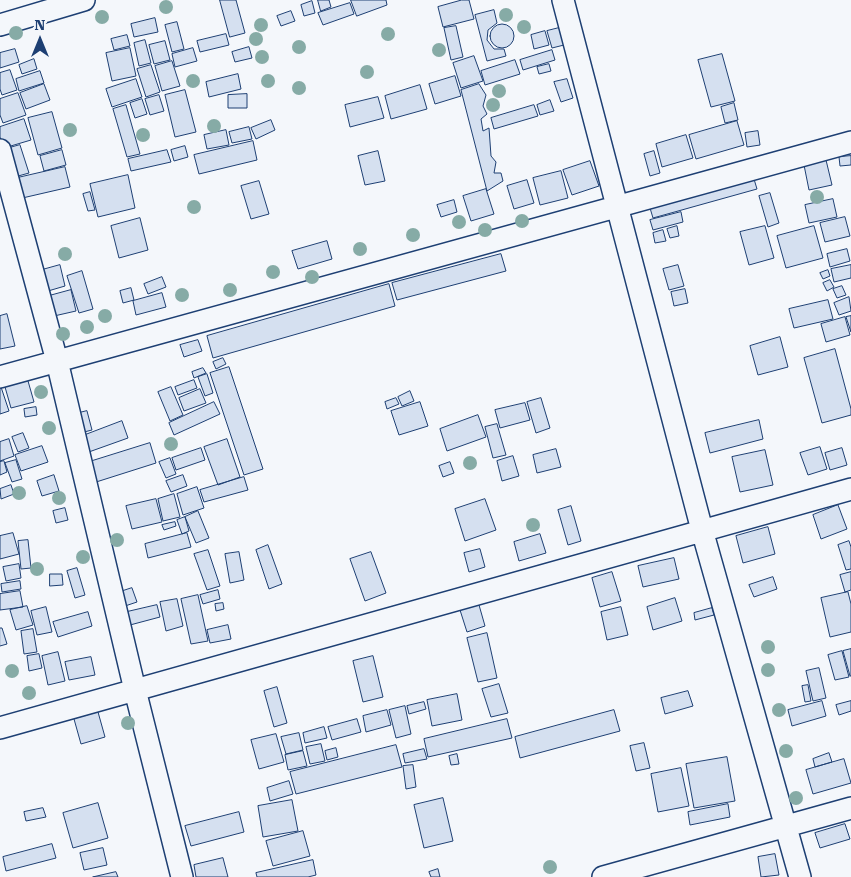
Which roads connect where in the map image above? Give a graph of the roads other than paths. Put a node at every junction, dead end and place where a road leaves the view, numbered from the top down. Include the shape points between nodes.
1 (84, 0) edge
2 (563, 0) edge
3 (0, 24) edge
4 (851, 142) edge
5 (0, 150) edge
6 (617, 206) junction
7 (57, 361) junction
8 (0, 377) edge
9 (851, 489) edge
10 (702, 530) junction
11 (135, 690) junction
12 (0, 728) edge
13 (851, 808) edge
14 (786, 827) junction
15 (182, 877) edge
16 (603, 877) edge
17 (800, 877) edge

1 - 3 street
2 - 6 street
4 - 6 street
5 - 7 street
6 - 7 street
6 - 10 street
7 - 8 street
7 - 11 street
9 - 10 street
10 - 11 street
10 - 14 street
11 - 12 street
11 - 15 street
13 - 14 street
14 - 16 street
14 - 17 street

